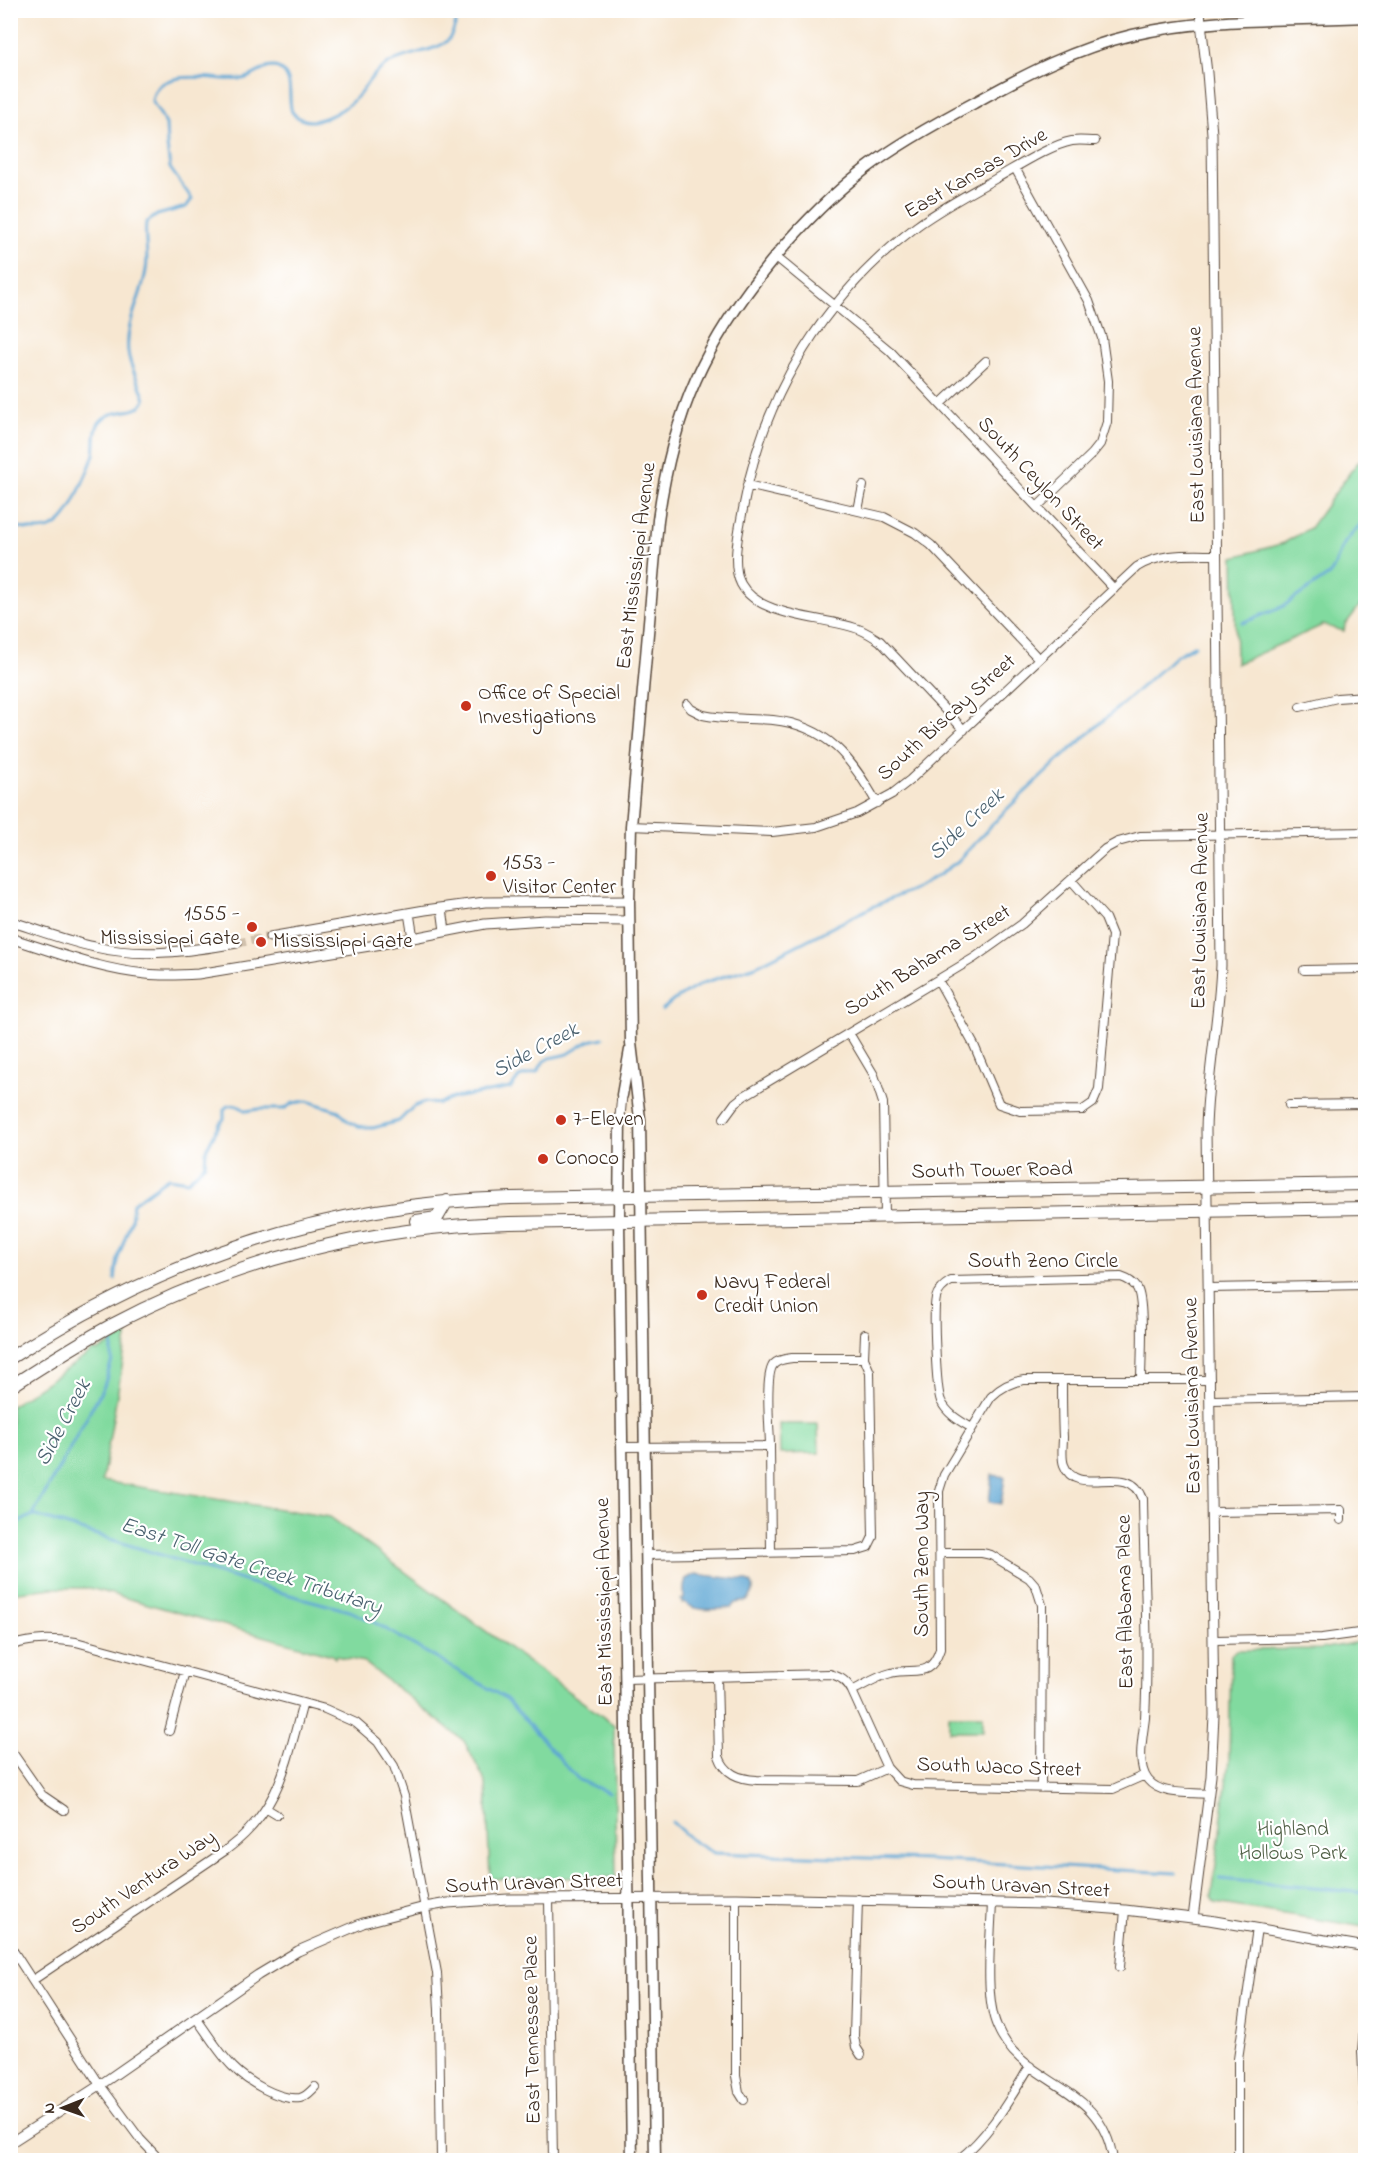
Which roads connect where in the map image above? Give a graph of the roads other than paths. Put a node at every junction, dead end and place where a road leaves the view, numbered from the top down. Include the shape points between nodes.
1 (1201, 10) edge
2 (1365, 17) edge
3 (1201, 23) junction
4 (1095, 141) dead end
5 (1015, 168) junction
6 (776, 257) junction
7 (835, 304) junction
8 (986, 361) dead end
9 (940, 404) junction
10 (747, 485) junction
11 (863, 486) dead end
12 (1037, 507) junction
13 (858, 510) junction
14 (1217, 555) junction
15 (1114, 589) junction
16 (1039, 659) junction
17 (1365, 696) edge
18 (687, 704) dead end
19 (1300, 707) dead end
20 (964, 730) junction
21 (877, 803) junction
22 (631, 826) junction
23 (1365, 832) edge
24 (1221, 834) junction
25 (1071, 880) junction
26 (629, 901) junction
27 (442, 908) junction
28 (409, 913) junction
29 (10, 921) edge
30 (629, 921) junction
31 (445, 931) junction
32 (270, 936) tunnel mouth
33 (10, 938) edge
34 (413, 938) junction
35 (237, 942) tunnel mouth
36 (1365, 969) edge
37 (1304, 970) dead end
38 (938, 980) junction
39 (849, 1033) junction
40 (631, 1043) junction
41 (622, 1095) joint
42 (1365, 1104) edge
43 (1288, 1105) dead end
44 (620, 1117) joint
45 (724, 1118) dead end
46 (1365, 1184) edge
47 (1207, 1187) junction
48 (885, 1192) junction
49 (618, 1197) junction
50 (641, 1197) junction
51 (447, 1202) junction
52 (1365, 1208) edge
53 (1207, 1211) junction
54 (885, 1216) junction
55 (619, 1221) junction
56 (641, 1221) junction
57 (363, 1238) junction
58 (1365, 1285) edge
59 (1209, 1288) junction
60 (865, 1334) dead end
61 (10, 1358) edge
62 (864, 1358) junction
63 (1062, 1380) junction
64 (1141, 1380) junction
65 (1210, 1380) junction
66 (10, 1387) edge
67 (1365, 1397) edge
68 (1211, 1400) junction
69 (972, 1428) junction
70 (645, 1446) junction
71 (770, 1446) junction
72 (622, 1447) junction
73 (1213, 1512) junction
74 (1341, 1520) dead end
75 (771, 1552) junction
76 (940, 1553) junction
77 (647, 1555) junction
78 (1365, 1632) edge
79 (1215, 1641) junction
80 (10, 1646) edge
81 (185, 1671) junction
82 (717, 1677) junction
83 (625, 1679) junction
84 (648, 1679) junction
85 (852, 1691) junction
86 (303, 1703) junction
87 (169, 1731) dead end
88 (10, 1749) edge
89 (887, 1768) junction
90 (1145, 1775) junction
91 (1041, 1788) junction
92 (1209, 1794) junction
93 (267, 1809) junction
94 (64, 1810) dead end
95 (277, 1815) dead end
96 (628, 1898) junction
97 (651, 1898) junction
98 (736, 1898) junction
99 (549, 1899) junction
100 (858, 1899) junction
101 (992, 1902) junction
102 (425, 1907) junction
103 (1125, 1910) junction
104 (1193, 1918) junction
105 (1257, 1928) junction
106 (10, 1946) edge
107 (1365, 1947) edge
108 (1120, 1967) dead end
109 (33, 1980) junction
110 (1365, 2008) edge
111 (196, 2018) junction
112 (861, 2055) dead end
113 (1030, 2066) junction
114 (100, 2085) junction
115 (315, 2087) dead end
116 (744, 2100) dead end
117 (1365, 2127) edge
118 (10, 2143) edge
119 (160, 2160) edge
120 (441, 2160) edge
121 (553, 2160) edge
122 (632, 2160) edge
123 (655, 2160) edge
124 (958, 2160) edge
125 (1113, 2160) edge
126 (1238, 2160) edge

1 - 3 street, East Louisiana Avenue
2 - 3 main road, East Mississippi Avenue
3 - 6 main road, East Mississippi Avenue via 1128,36 1087,49 1012,82 930,126 872,164 824,203
3 - 14 street, East Louisiana Avenue via 1212,134
4 - 5 street, East Kansas Drive via 1072,141 1053,147
5 - 7 street, East Kansas Drive via 919,225 883,254
5 - 12 street via 1089,301 1102,338 1108,381 1107,422 1100,444
6 - 7 street, South Ceylon Street
6 - 22 main road, East Mississippi Avenue via 734,309 715,340 688,398 669,458 658,520
7 - 9 street, South Ceylon Street via 890,351
7 - 10 street, East Kansas Drive via 782,387
8 - 9 street
9 - 12 street, South Ceylon Street
10 - 13 street
10 - 20 street, East Kansas Drive via 736,565 747,593 771,608 871,635
11 - 13 street
12 - 15 street, South Ceylon Street
13 - 16 street via 897,522 931,545
14 - 15 street, South Biscay Street via 1157,558 1137,567
14 - 24 street, East Louisiana Avenue
15 - 16 street, South Biscay Street
16 - 20 street, South Biscay Street
17 - 19 street
18 - 21 street via 703,715 788,722 816,732 850,760
20 - 21 street, South Biscay Street via 910,780
21 - 22 street, South Biscay Street via 837,821 794,830
22 - 26 main road, East Mississippi Avenue
23 - 24 street, South Bahama Street
24 - 25 street, South Bahama Street via 1129,838 1105,849
24 - 47 street, East Louisiana Avenue via 1221,975 1207,1091
25 - 38 street, South Bahama Street via 1005,937
25 - 38 street via 1105,918 1112,935 1099,1089 1093,1102 1083,1110 1020,1111 999,1104 974,1045
26 - 27 street via 498,901
26 - 30 main road, East Mississippi Avenue
27 - 28 street
27 - 31 street
28 - 32 street
28 - 34 street
29 - 35 street via 95,948 138,953
30 - 31 street via 507,922
30 - 40 main road, East Mississippi Avenue
31 - 34 street
33 - 34 street via 96,965 172,975
36 - 37 street
38 - 39 street, South Bahama Street
39 - 45 street, South Bahama Street via 735,1102
39 - 48 street via 874,1075 883,1103
40 - 41 main road, East Mississippi Avenue
40 - 50 main road, East Mississippi Avenue via 639,1097
41 - 44 street, East Mississippi Avenue
42 - 43 street
44 - 49 main road, East Mississippi Avenue
46 - 47 main road, South Tower Road
47 - 48 main road, South Tower Road
47 - 53 street, East Louisiana Avenue
48 - 50 main road, South Tower Road
48 - 54 street
49 - 50 main road, South Tower Road
49 - 51 main road, South Tower Road
49 - 55 main road, East Mississippi Avenue
50 - 56 main road, East Mississippi Avenue
51 - 57 main road via 437,1218 385,1225
51 - 61 main road, South Tower Road via 335,1219 222,1251 119,1294
52 - 53 main road, South Tower Road
53 - 54 main road, South Tower Road
53 - 59 street, East Louisiana Avenue
54 - 56 main road, South Tower Road
55 - 56 main road, South Tower Road
55 - 57 main road, South Tower Road via 476,1224
55 - 72 main road, East Mississippi Avenue
56 - 70 main road, East Mississippi Avenue
57 - 66 main road via 278,1258 193,1287 90,1337
58 - 59 street
59 - 65 street, East Louisiana Avenue
60 - 62 street
62 - 71 street via 792,1358 775,1363 769,1374
62 - 75 street via 870,1372 873,1537 868,1547 855,1551
63 - 64 street, South Zeno Way
63 - 69 street, South Zeno Way via 1024,1380 1007,1385 991,1397
63 - 90 street, East Alabama Place via 1063,1461 1069,1473 1082,1480 1129,1482 1143,1499
64 - 65 street, South Zeno Way
64 - 69 street, South Zeno Circle via 1140,1296 1128,1279 951,1281 936,1299 937,1385 947,1410
65 - 68 street, East Louisiana Avenue
67 - 68 street
68 - 73 street, East Louisiana Avenue
69 - 76 street, South Zeno Way via 939,1491
70 - 71 street
70 - 72 street
70 - 77 main road, East Mississippi Avenue
71 - 75 street
72 - 83 main road, East Mississippi Avenue
73 - 74 street via 1341,1510
73 - 79 street, East Louisiana Avenue
75 - 77 street
76 - 85 street, South Zeno Way via 937,1658 926,1669 890,1673
76 - 91 street via 991,1555 1029,1578 1040,1596
77 - 84 main road, East Mississippi Avenue
78 - 79 street via 1322,1638
79 - 92 street, East Louisiana Avenue
80 - 81 street via 57,1639
81 - 86 street
81 - 87 street
82 - 84 street, South Waco Street
82 - 85 street, South Waco Street via 830,1674 844,1681
82 - 89 street via 719,1756 731,1774 757,1780 858,1781
83 - 84 street, South Waco Street
83 - 96 main road, East Mississippi Avenue
84 - 97 main road, East Mississippi Avenue
85 - 89 street, South Waco Street
86 - 93 street, South Ventura Way via 283,1775
86 - 102 street via 356,1723 378,1742 394,1766 404,1796
88 - 94 street via 42,1796
89 - 91 street, South Waco Street via 899,1781 913,1785
90 - 91 street, South Waco Street via 1113,1789
90 - 92 street via 1165,1790
92 - 104 street, East Louisiana Avenue
93 - 95 street
93 - 109 street, South Ventura Way via 237,1842
96 - 97 street, South Uravan Street
96 - 99 street, South Uravan Street
96 - 122 main road, East Mississippi Avenue
97 - 98 street, South Uravan Street
97 - 123 main road, East Mississippi Avenue
98 - 100 street, South Uravan Street
98 - 116 street via 736,2076
99 - 102 street, South Uravan Street via 472,1900
99 - 121 street, East Tennessee Place
100 - 101 street, South Uravan Street
100 - 112 street via 854,2036
101 - 103 street, South Uravan Street
101 - 113 street via 992,2012 1010,2049
102 - 111 street, South Uravan Street via 363,1923 308,1946
102 - 120 street via 438,1992
103 - 104 street, South Uravan Street
103 - 108 street, South Uravan Street
104 - 105 street, South Uravan Street
105 - 107 street, South Uravan Street
105 - 126 street via 1238,2052
106 - 109 street
109 - 114 street
110 - 117 street
111 - 114 street, South Uravan Street
111 - 115 street via 234,2068 258,2086 300,2098
113 - 124 street via 992,2126
113 - 125 street via 1085,2103 1103,2128
114 - 118 street, South Uravan Street
114 - 119 street

